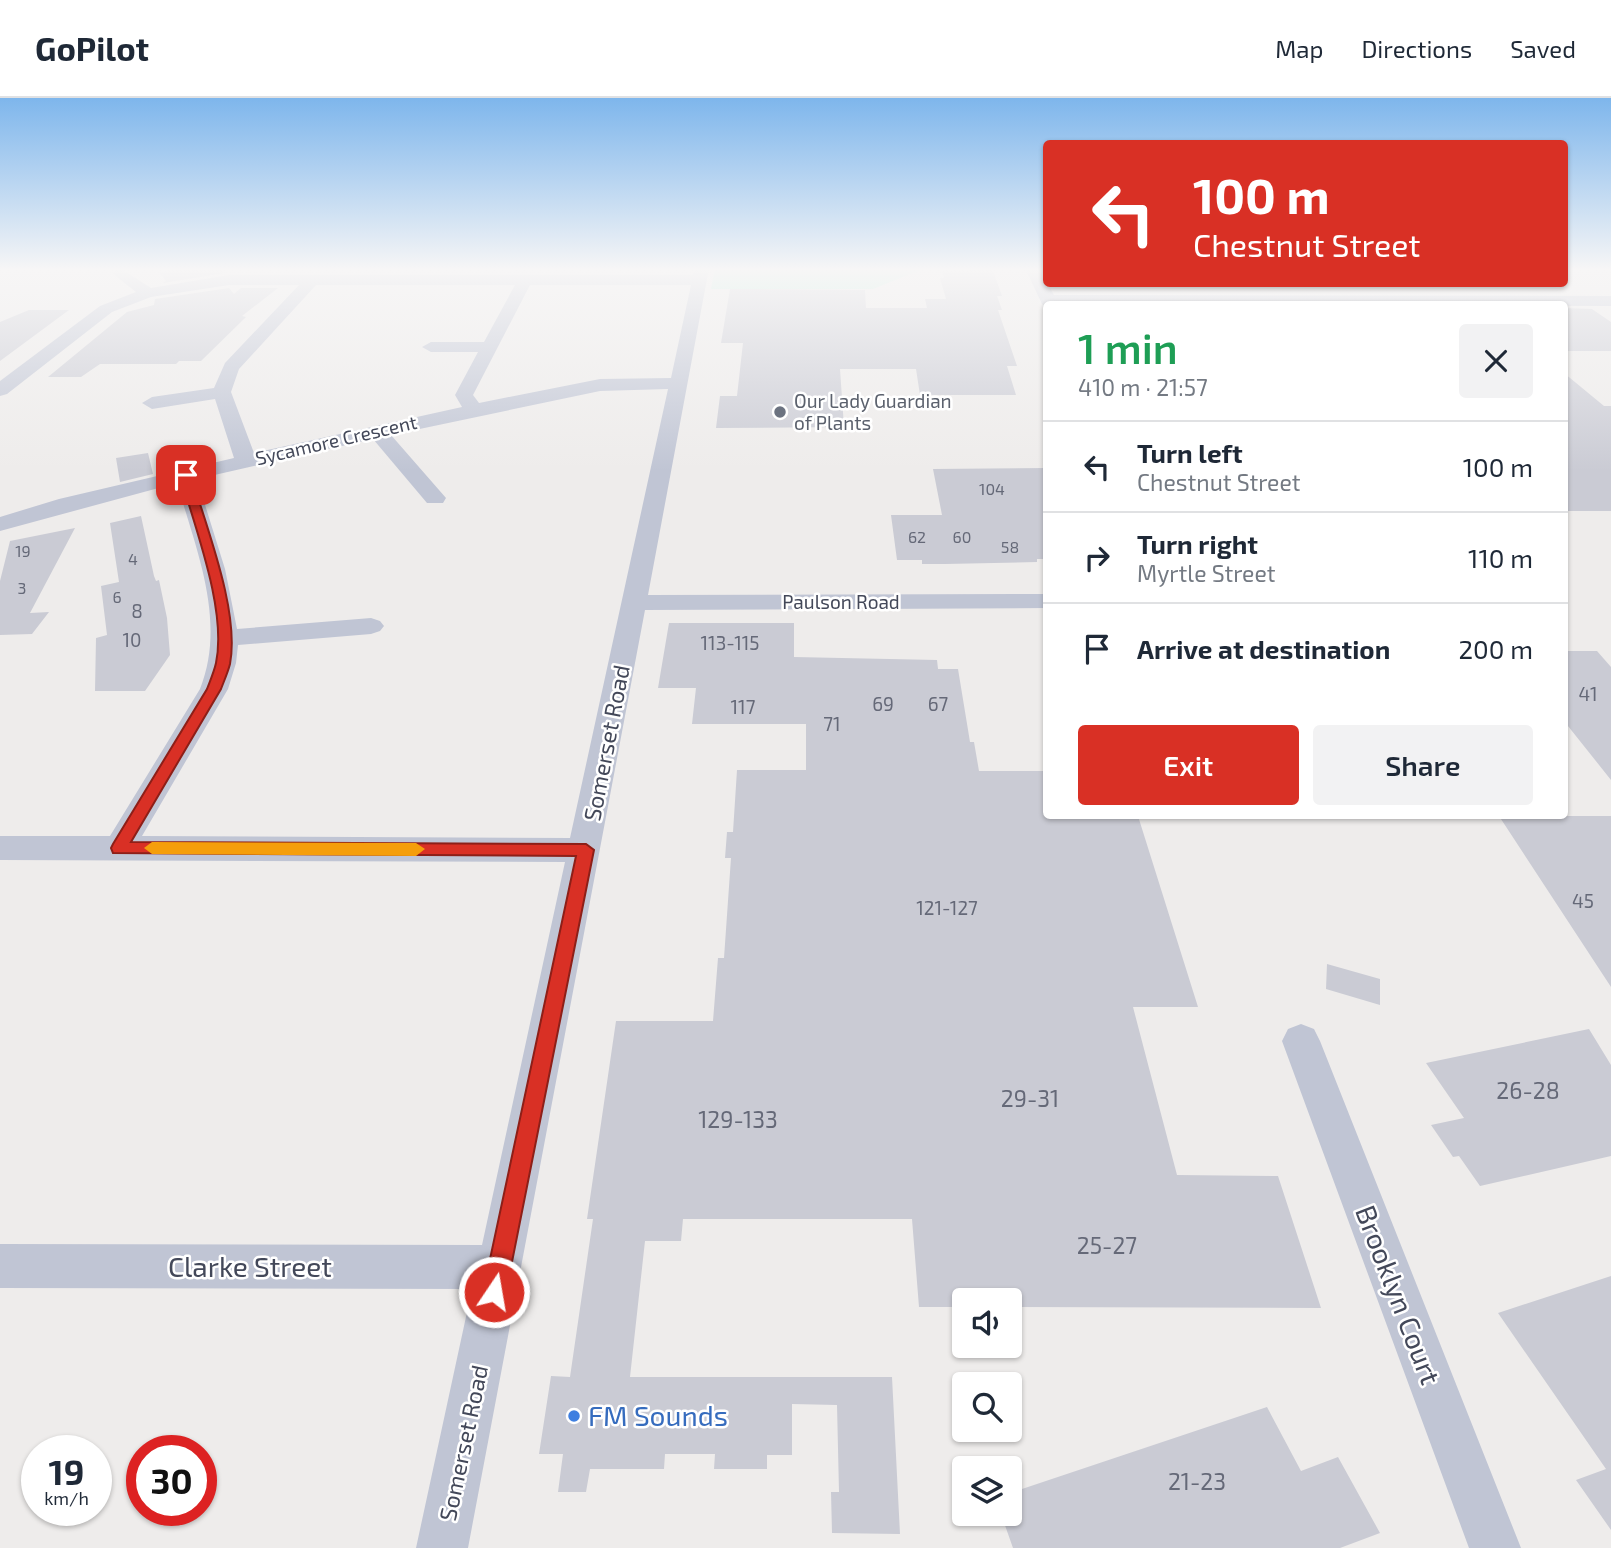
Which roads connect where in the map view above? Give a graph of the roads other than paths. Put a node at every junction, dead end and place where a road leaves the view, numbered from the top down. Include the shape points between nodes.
1 (71, 336) edge
2 (260, 336) edge
3 (495, 336) edge
4 (687, 336) edge
5 (431, 346) dead end
6 (489, 347) junction
7 (677, 383) junction
8 (0, 390) edge
9 (222, 392) junction
10 (152, 403) dead end
11 (474, 410) junction
12 (377, 431) junction
13 (246, 461) junction
14 (186, 475) junction
15 (435, 498) dead end
16 (0, 524) edge
17 (1043, 601) edge
18 (635, 603) junction
19 (371, 626) dead end
20 (224, 638) junction
21 (0, 848) edge
22 (119, 848) junction
23 (586, 850) junction
24 (1301, 1041) dead end
25 (0, 1266) edge
26 (499, 1267) junction
27 (442, 1548) edge
28 (1495, 1548) edge

1 - 8 street
2 - 9 street via 231,367
3 - 6 street
4 - 7 street, Somerset Road
5 - 6 street
6 - 11 street via 464,395
7 - 11 street, Sycamore Crescent via 600,386
7 - 18 street, Somerset Road
9 - 10 street
9 - 13 street
11 - 12 street, Sycamore Crescent
12 - 13 street, Sycamore Crescent
12 - 15 street
13 - 14 street, Sycamore Crescent
14 - 16 street, Sycamore Crescent
14 - 20 street via 218,588
17 - 18 street, Paulson Road
18 - 23 street, Somerset Road
19 - 20 street
20 - 22 street via 223,663 214,689
21 - 22 street
22 - 23 street
23 - 26 street, Somerset Road
24 - 28 street, Brooklyn Court
25 - 26 street, Clarke Street
26 - 27 street, Somerset Road

